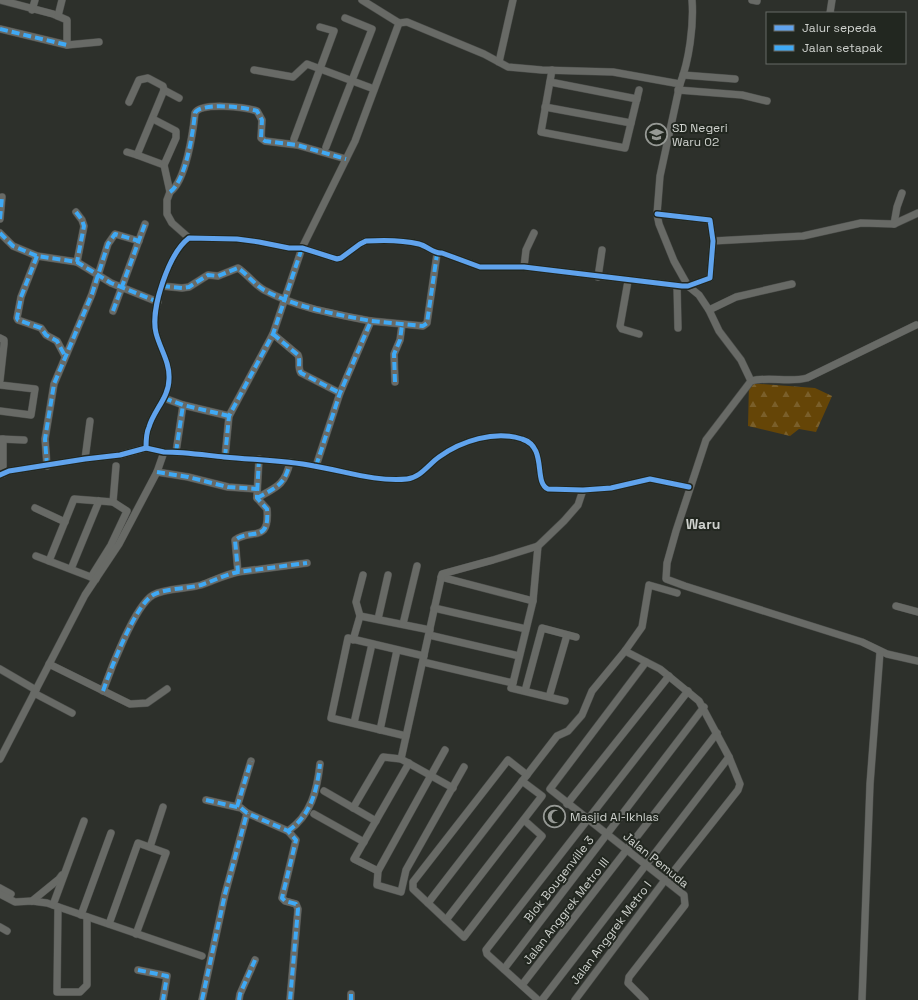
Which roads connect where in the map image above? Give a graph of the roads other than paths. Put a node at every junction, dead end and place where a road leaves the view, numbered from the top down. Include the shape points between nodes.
1 (0, 0) edge
2 (35, 0) edge
3 (62, 0) edge
4 (362, 0) edge
5 (513, 0) edge
6 (692, 0) edge
7 (832, 0) edge
8 (12, 2) edge
9 (32, 10) junction
10 (830, 12) edge
11 (58, 16) junction
12 (345, 18) dead end
13 (399, 23) junction
14 (320, 27) dead end
15 (0, 29) edge
16 (99, 42) dead end
17 (67, 45) junction
18 (499, 62) junction
19 (321, 69) junction
20 (254, 70) dead end
21 (552, 70) junction
22 (683, 75) junction
23 (735, 79) dead end
24 (351, 80) junction
25 (550, 82) junction
26 (679, 87) junction
27 (374, 89) junction
28 (164, 90) junction
29 (639, 90) dead end
30 (178, 98) dead end
31 (637, 99) junction
32 (767, 101) dead end
33 (129, 102) dead end
34 (546, 106) junction
35 (153, 119) junction
36 (631, 123) junction
37 (294, 139) dead end
38 (326, 146) dead end
39 (127, 152) dead end
40 (137, 155) junction
41 (346, 159) junction
42 (164, 165) junction
43 (170, 192) junction
44 (902, 193) dead end
45 (2, 197) dead end
46 (76, 212) dead end
47 (918, 213) edge
48 (657, 214) junction
49 (0, 219) edge
50 (145, 224) dead end
51 (894, 224) junction
52 (0, 233) edge
53 (534, 233) dead end
54 (189, 238) junction
55 (139, 241) junction
56 (713, 241) junction
57 (302, 248) junction
58 (602, 250) dead end
59 (437, 254) junction
60 (38, 256) junction
61 (77, 262) junction
62 (524, 267) junction
63 (98, 275) junction
64 (598, 277) junction
65 (628, 281) junction
66 (792, 284) dead end
67 (162, 286) junction
68 (677, 286) junction
69 (688, 286) junction
70 (123, 288) junction
71 (284, 299) junction
72 (158, 302) junction
73 (709, 310) junction
74 (113, 311) dead end
75 (371, 321) junction
76 (917, 324) edge
77 (402, 325) junction
78 (678, 328) dead end
79 (274, 334) junction
80 (639, 334) dead end
81 (0, 338) edge
82 (65, 356) junction
83 (0, 380) edge
84 (751, 381) junction
85 (395, 382) dead end
86 (0, 385) edge
87 (340, 393) junction
88 (164, 398) junction
89 (183, 405) junction
90 (0, 411) edge
91 (229, 416) junction
92 (90, 421) dead end
93 (1, 439) edge
94 (24, 440) dead end
95 (146, 448) junction
96 (164, 452) junction
97 (176, 452) junction
98 (225, 457) junction
99 (85, 459) junction
100 (259, 459) junction
101 (290, 462) junction
102 (47, 466) junction
103 (116, 466) dead end
104 (316, 466) junction
105 (157, 472) junction
106 (1, 474) edge
107 (689, 488) junction
108 (257, 489) junction
109 (583, 490) junction
110 (257, 498) junction
111 (99, 501) junction
112 (113, 502) junction
113 (35, 508) dead end
114 (65, 522) junction
115 (538, 546) junction
116 (36, 556) dead end
117 (49, 561) junction
118 (307, 563) dead end
119 (417, 566) dead end
120 (71, 569) junction
121 (238, 572) junction
122 (363, 575) dead end
123 (388, 575) dead end
124 (441, 577) junction
125 (94, 578) junction
126 (677, 592) dead end
127 (533, 601) junction
128 (896, 606) dead end
129 (434, 608) junction
130 (918, 612) edge
131 (360, 616) junction
132 (378, 619) junction
133 (403, 624) junction
134 (526, 629) junction
135 (429, 632) junction
136 (567, 635) junction
137 (576, 637) dead end
138 (354, 640) junction
139 (372, 644) junction
140 (397, 650) junction
141 (625, 651) junction
142 (880, 652) junction
143 (519, 656) junction
144 (423, 659) junction
145 (918, 661) edge
146 (646, 662) junction
147 (49, 664) junction
148 (0, 670) edge
149 (669, 676) junction
150 (512, 683) junction
151 (167, 689) dead end
152 (35, 691) junction
153 (103, 691) junction
154 (525, 691) junction
155 (688, 691) junction
156 (549, 697) junction
157 (565, 701) dead end
158 (704, 707) junction
159 (72, 713) dead end
160 (354, 723) junction
161 (380, 730) junction
162 (717, 733) junction
163 (406, 736) junction
164 (444, 750) dead end
165 (730, 757) junction
166 (0, 759) edge
167 (402, 759) junction
168 (250, 761) dead end
169 (409, 763) junction
170 (320, 764) dead end
171 (464, 766) dead end
172 (431, 775) junction
173 (527, 775) junction
174 (522, 781) junction
175 (453, 788) junction
176 (324, 790) dead end
177 (206, 800) dead end
178 (567, 804) junction
179 (163, 807) dead end
180 (237, 807) junction
181 (353, 808) junction
182 (247, 813) junction
183 (314, 814) dead end
184 (524, 820) junction
185 (588, 820) junction
186 (84, 821) dead end
187 (376, 821) junction
188 (288, 831) junction
189 (111, 833) dead end
190 (607, 835) junction
191 (364, 842) junction
192 (150, 847) junction
193 (627, 851) junction
194 (646, 865) junction
195 (68, 866) junction
196 (378, 871) junction
197 (666, 880) junction
198 (0, 894) edge
199 (11, 894) dead end
200 (32, 900) junction
201 (428, 903) junction
202 (56, 906) junction
203 (84, 916) junction
204 (446, 920) junction
205 (109, 924) junction
206 (0, 927) edge
207 (7, 931) dead end
208 (136, 934) junction
209 (202, 956) dead end
210 (255, 960) dead end
211 (504, 969) junction
212 (138, 970) dead end
213 (522, 985) junction
214 (163, 1000) edge
215 (202, 1000) edge
216 (239, 1000) edge
217 (290, 1000) edge
218 (538, 1000) edge
219 (542, 1000) edge
220 (575, 1000) edge
221 (645, 1000) edge
222 (862, 1000) edge

1 - 8 street
2 - 9 street
3 - 11 street
4 - 13 street
5 - 18 street
6 - 22 street via 692,26
7 - 10 street
8 - 9 street
9 - 11 street
11 - 17 street via 67,21
12 - 24 street via 372,29
13 - 18 street via 407,22
13 - 27 street
14 - 19 street via 334,32
15 - 17 street
16 - 17 street
18 - 21 street via 518,69
19 - 20 street via 306,64 293,77
19 - 24 street
19 - 37 street
21 - 25 street
21 - 26 street via 613,72
22 - 23 street
22 - 26 street
24 - 27 street
24 - 38 street
25 - 31 street
25 - 34 street
26 - 32 street
26 - 48 street via 663,162
27 - 41 street
28 - 30 street
28 - 33 street via 162,84 148,78 140,79
28 - 35 street
29 - 31 street
31 - 36 street
34 - 36 street
34 - 36 street via 541,132 625,148
35 - 40 street
35 - 42 street via 176,131 176,138
39 - 40 street
40 - 42 street
41 - 43 street via 297,145 265,141 261,138 262,120 256,111 236,107 204,107 195,113 185,166
41 - 57 street
42 - 43 street
43 - 54 street via 167,214 172,223
44 - 51 street
45 - 49 street
46 - 61 street via 84,226
47 - 51 street
48 - 56 street via 710,220
48 - 69 street via 668,247
50 - 55 street
51 - 56 street via 861,223 803,236
52 - 60 street via 13,246
53 - 62 street via 526,250
54 - 57 street via 237,239
54 - 67 street via 177,249
55 - 63 street via 118,235 112,236
55 - 70 street
56 - 69 street via 711,277
57 - 59 street via 337,259 366,241 407,242 419,244
57 - 71 street
58 - 64 street
59 - 62 street via 480,267
59 - 77 street via 427,323 423,326
60 - 61 street
60 - 82 street via 21,296 17,318 41,328 46,335 57,341
61 - 63 street
62 - 64 street
63 - 70 street
63 - 82 street
64 - 65 street
65 - 68 street
65 - 80 street via 620,326
66 - 73 street via 736,297
67 - 71 street via 189,287 208,275 218,276 238,268 257,285
67 - 72 street
68 - 69 street
68 - 78 street
69 - 73 street via 699,295
70 - 72 street
70 - 74 street
71 - 75 street via 331,314
71 - 79 street
72 - 88 street via 154,318 156,333 168,363 169,379
73 - 84 street via 719,331 741,360
75 - 77 street
75 - 87 street
76 - 84 street via 807,378
77 - 85 street via 400,340 394,354
79 - 87 street via 298,355 301,373
79 - 91 street
81 - 83 street via 4,340 4,344
82 - 102 street via 49,406
84 - 107 street via 706,440 693,484
86 - 90 street via 34,389 31,415
87 - 104 street
88 - 89 street
88 - 95 street via 148,427
89 - 91 street
89 - 97 street
91 - 98 street
92 - 99 street
93 - 94 street
93 - 106 street
95 - 96 street
95 - 99 street via 120,455
96 - 97 street
96 - 105 street
97 - 98 street
98 - 100 street
99 - 102 street
100 - 101 street
100 - 108 street
101 - 104 street
101 - 110 street via 287,476 282,483
102 - 106 street
103 - 112 street
104 - 109 street via 366,477 406,479 415,476 461,444 494,437 516,438 528,442 537,452 542,482 546,488
105 - 108 street
105 - 125 street via 119,544
107 - 109 street via 650,479 611,488
107 - 142 street via 667,563 666,579 862,642
108 - 110 street
109 - 115 street via 578,505
110 - 121 street via 267,509 265,528 258,534 235,540
111 - 112 street
111 - 114 street via 74,499
111 - 120 street
112 - 125 street via 127,511
113 - 114 street
114 - 117 street
115 - 124 street via 442,574
115 - 127 street
116 - 117 street
117 - 120 street
118 - 121 street
119 - 133 street
120 - 125 street
121 - 153 street via 201,585 158,593 149,598 137,614
122 - 131 street via 356,602
123 - 132 street
124 - 127 street
124 - 129 street
125 - 147 street
126 - 141 street via 649,585 642,627
127 - 134 street
128 - 130 street
129 - 134 street
129 - 135 street
131 - 132 street
131 - 138 street
132 - 133 street
133 - 135 street
134 - 143 street
135 - 143 street
135 - 144 street
136 - 137 street
136 - 154 street via 542,628
136 - 156 street
138 - 139 street
138 - 160 street via 348,638 331,718
139 - 140 street
139 - 160 street
140 - 144 street
140 - 161 street
141 - 146 street
141 - 173 street via 592,691 582,715 568,731 557,736
142 - 145 street
142 - 222 street via 870,784
143 - 150 street
144 - 150 street
144 - 163 street
146 - 149 street
146 - 178 street, Jalan Pemuda via 550,789
147 - 152 street
147 - 153 street
148 - 152 street
149 - 155 street
149 - 178 street
150 - 154 street via 511,688
151 - 153 street via 147,703 139,705 130,704
152 - 159 street
152 - 166 street
154 - 156 street
155 - 158 street
155 - 185 street
156 - 157 street
158 - 162 street
158 - 190 street, Blok Bougenville 3
160 - 161 street
161 - 163 street
162 - 165 street
162 - 193 street, Jalan Anggrek Metro III
163 - 167 street
164 - 172 street
165 - 194 street
165 - 197 street, Jalan Anggrek Metro I via 740,786
167 - 169 street
167 - 181 street via 383,757
168 - 180 street
169 - 172 street
169 - 187 street
170 - 188 street via 318,786 311,805 298,824
171 - 175 street
172 - 175 street
172 - 196 street
173 - 174 street
173 - 201 street via 508,760 413,882 413,889
174 - 184 street via 542,796
174 - 201 street
175 - 196 street via 406,870 401,892 377,885
176 - 181 street
177 - 180 street
178 - 185 street, Jalan Pemuda
179 - 192 street
180 - 182 street
181 - 187 street
182 - 188 street
182 - 215 street via 225,894
183 - 191 street
184 - 204 street
184 - 204 street via 542,836 464,937
185 - 190 street, Jalan Pemuda
185 - 211 street via 488,946 487,954
186 - 195 street
187 - 191 street
188 - 217 street via 295,837 296,842 282,898 296,904 298,909
189 - 203 street
190 - 193 street, Jalan Pemuda
190 - 211 street, Blok Bougenville 3
191 - 196 street via 354,859
192 - 205 street via 138,843
192 - 208 street via 166,853
193 - 194 street, Jalan Pemuda
193 - 213 street, Jalan Anggrek Metro III
194 - 197 street, Jalan Pemuda
194 - 219 street
195 - 200 street via 59,880
195 - 202 street
197 - 220 street, Jalan Anggrek Metro I
197 - 221 street, Jalan Pemuda via 684,895 686,903 629,977 628,983
198 - 199 street
198 - 200 street via 15,902
200 - 202 street
201 - 204 street
202 - 203 street
202 - 203 street via 57,992 80,992 86,985
203 - 205 street
205 - 208 street
206 - 207 street
208 - 209 street
210 - 216 street
211 - 213 street
212 - 214 street via 167,976
213 - 218 street

